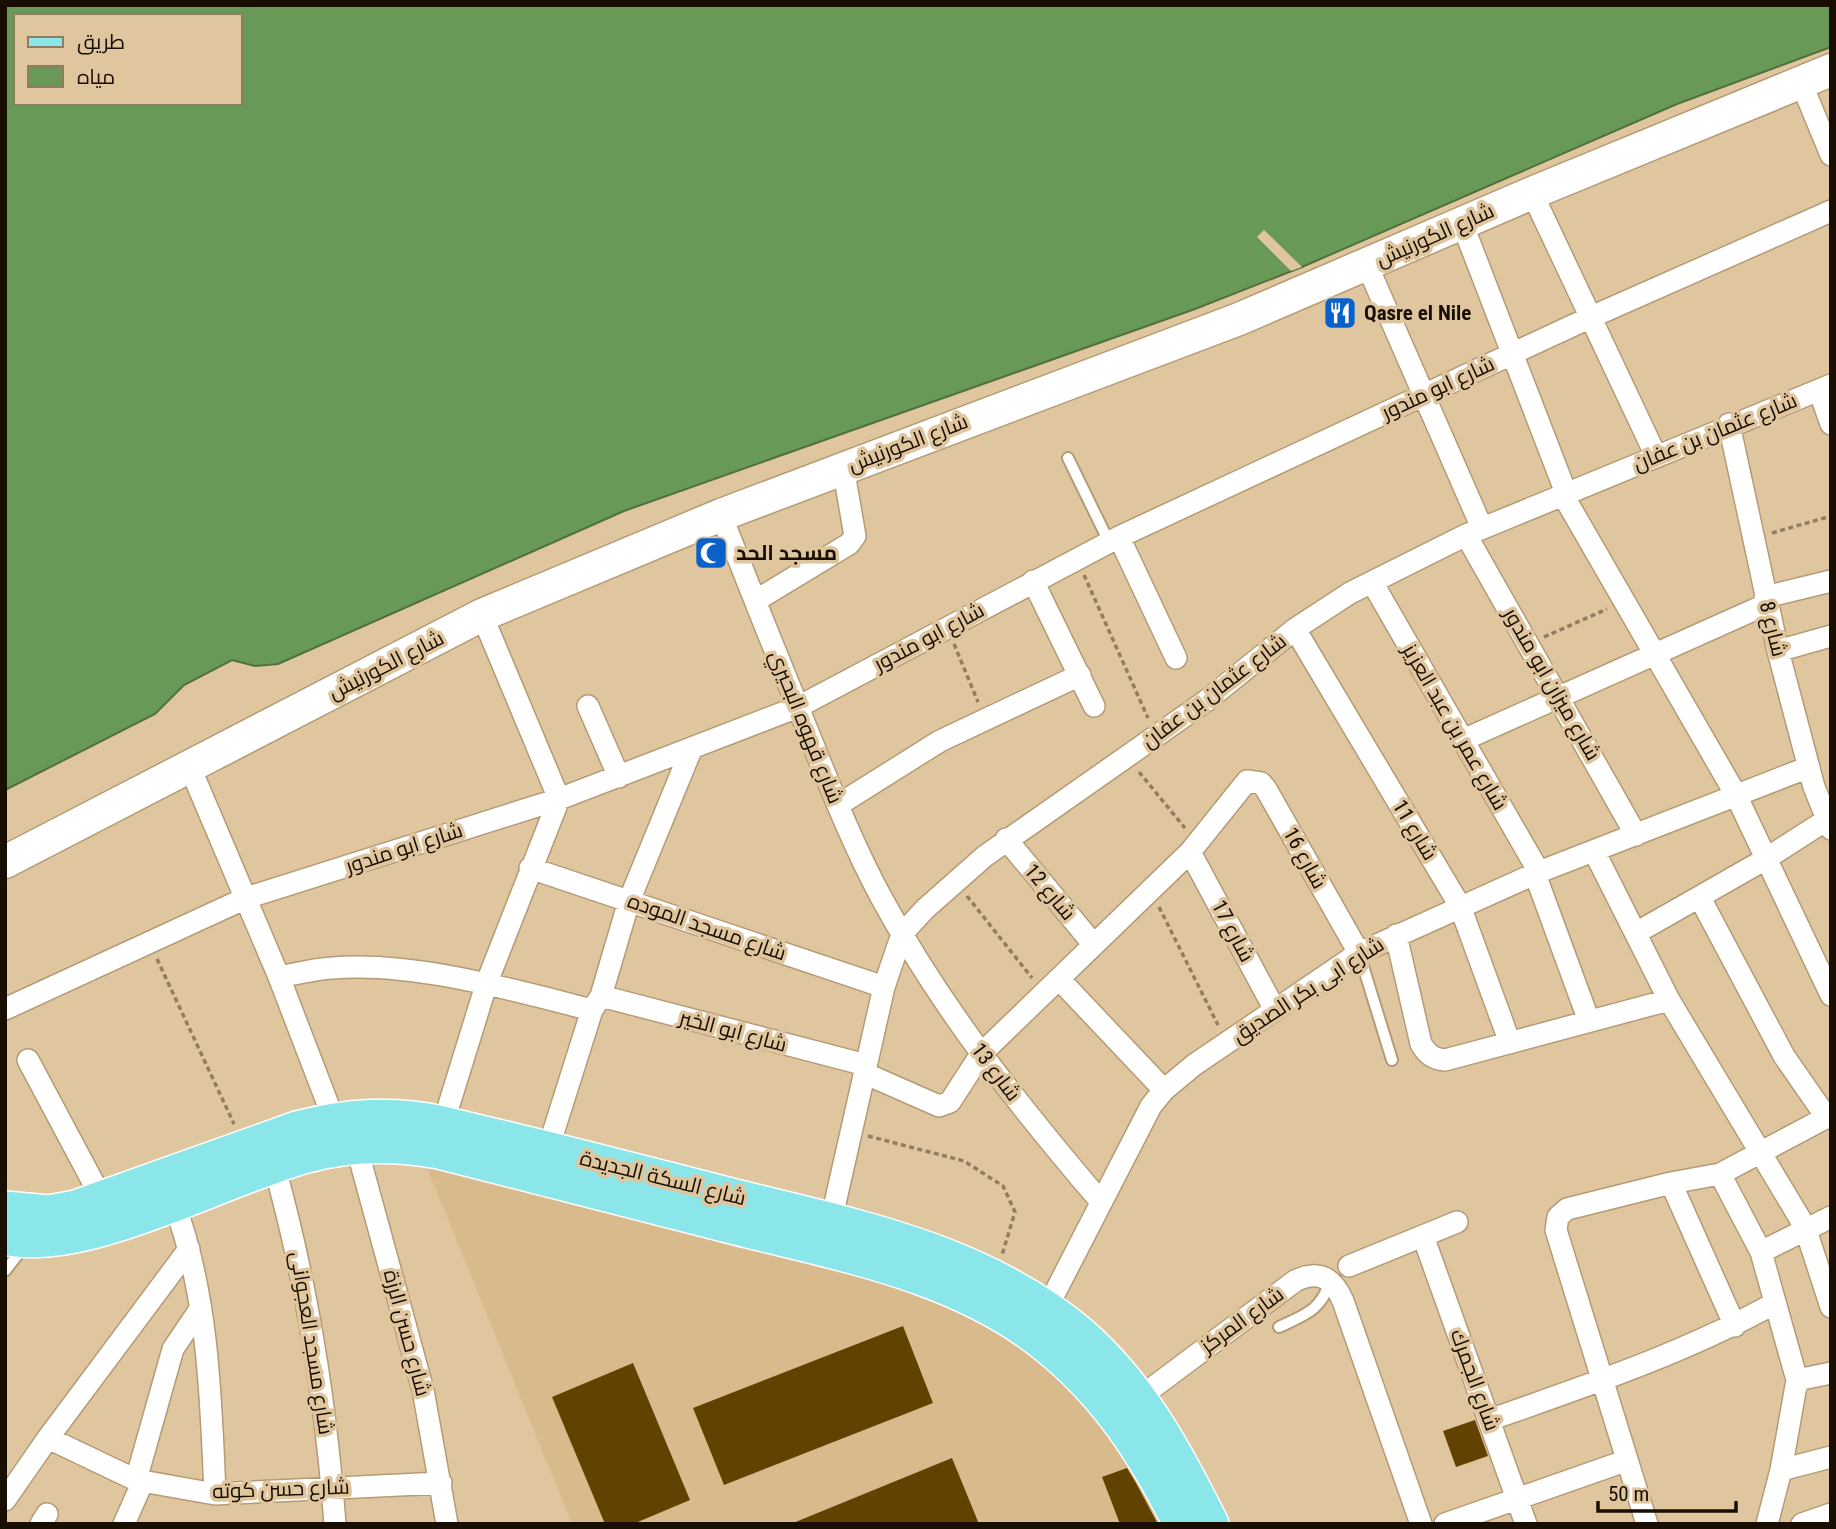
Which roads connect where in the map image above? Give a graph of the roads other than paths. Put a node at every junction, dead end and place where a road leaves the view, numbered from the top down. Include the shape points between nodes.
1 (1831, 70) edge
2 (1800, 80) junction
3 (1831, 155) edge
4 (1532, 193) junction
5 (1831, 211) edge
6 (1462, 223) junction
7 (1367, 265) junction
8 (1589, 318) junction
9 (1512, 354) junction
10 (1825, 388) edge
11 (1423, 394) junction
12 (1831, 424) edge
13 (1729, 425) junction
14 (1656, 456) junction
15 (1068, 458) dead end
16 (843, 467) junction
17 (1564, 494) junction
18 (721, 515) junction
19 (1474, 532) junction
20 (1114, 540) junction
21 (1033, 581) junction
22 (1831, 581) edge
23 (1372, 582) junction
24 (755, 601) junction
25 (1766, 601) junction
26 (482, 615) junction
27 (1295, 629) junction
28 (1831, 636) edge
29 (1778, 651) junction
30 (1654, 654) junction
31 (1176, 658) dead end
32 (1080, 675) junction
33 (1559, 696) junction
34 (588, 706) dead end
35 (1094, 706) dead end
36 (798, 707) junction
37 (1463, 740) junction
38 (691, 750) junction
39 (189, 765) junction
40 (1809, 767) junction
41 (619, 776) junction
42 (1736, 795) junction
43 (559, 799) junction
44 (838, 805) junction
45 (1829, 822) edge
46 (1636, 835) junction
47 (1006, 839) junction
48 (1194, 847) junction
49 (1594, 851) junction
50 (1764, 860) junction
51 (5, 862) edge
52 (530, 868) junction
53 (1537, 873) junction
54 (246, 898) junction
55 (1700, 898) junction
56 (629, 901) junction
57 (1460, 906) junction
58 (1636, 933) junction
59 (902, 934) junction
60 (1396, 935) junction
61 (1094, 945) junction
62 (1359, 953) junction
63 (279, 977) junction
64 (487, 982) junction
65 (1052, 986) junction
66 (884, 987) junction
67 (1831, 995) edge
68 (1669, 1000) junction
69 (596, 1003) junction
70 (5, 1009) edge
71 (1275, 1010) junction
72 (1589, 1021) junction
73 (1510, 1043) junction
74 (981, 1054) junction
75 (28, 1060) dead end
76 (1391, 1060) dead end
77 (865, 1069) junction
78 (1164, 1090) junction
79 (1829, 1117) edge
80 (443, 1124) junction
81 (345, 1133) junction
82 (548, 1149) junction
83 (1760, 1156) junction
84 (274, 1165) junction
85 (1720, 1174) junction
86 (1671, 1183) junction
87 (102, 1199) junction
88 (1101, 1202) junction
89 (174, 1203) junction
90 (5, 1209) edge
91 (1831, 1217) edge
92 (831, 1221) junction
93 (1457, 1222) dead end
94 (1805, 1227) junction
95 (1423, 1236) junction
96 (17, 1238) edge
97 (189, 1249) junction
98 (1761, 1252) junction
99 (1349, 1266) dead end
100 (5, 1271) edge
101 (1331, 1280) junction
102 (1775, 1303) junction
103 (1831, 1307) edge
104 (1046, 1308) junction
105 (200, 1309) junction
106 (1735, 1326) junction
107 (1279, 1327) dead end
108 (1831, 1373) edge
109 (1604, 1380) junction
110 (1797, 1380) junction
111 (1139, 1398) junction
112 (1489, 1420) junction
113 (48, 1438) junction
114 (1831, 1457) edge
115 (1625, 1461) junction
116 (1781, 1470) junction
117 (140, 1480) junction
118 (441, 1483) junction
119 (332, 1488) junction
120 (215, 1494) junction
121 (1517, 1496) junction
122 (5, 1500) edge
123 (1831, 1514) edge
124 (124, 1524) edge
125 (335, 1524) edge
126 (447, 1524) edge
127 (1181, 1524) edge
128 (1211, 1524) edge
129 (1421, 1524) edge
130 (1445, 1524) edge
131 (1526, 1524) edge
132 (1647, 1524) edge
133 (1767, 1524) edge
134 (1802, 1524) edge

1 - 2 main road, شارع الكورنيش
2 - 3 street
2 - 4 main road, شارع الكورنيش
4 - 6 main road, شارع الكورنيش
4 - 8 street
5 - 8 street, شارع ابو مندور
6 - 7 main road, شارع الكورنيش
6 - 9 street
7 - 11 street, شارع ميزان ابو مندور
7 - 16 main road, شارع الكورنيش via 1239,319
8 - 9 street, شارع ابو مندور
8 - 14 street
9 - 11 street, شارع ابو مندور
9 - 17 street
10 - 12 street
10 - 13 street, شارع عثمان بن عفان
11 - 19 street, شارع ميزان ابو مندور
11 - 20 street, شارع ابو مندور
13 - 14 street, شارع عثمان بن عفان
13 - 25 street, شارع 8
14 - 17 street, شارع عثمان بن عفان
15 - 20 lane
16 - 18 main road, شارع الكورنيش
16 - 24 street via 855,536
17 - 19 street, شارع عثمان بن عفان
17 - 30 street
18 - 24 street, شارع قهوه البحيري
18 - 26 main road, شارع الكورنيش
19 - 23 street, شارع عثمان بن عفان
19 - 33 street, شارع ميزان ابو مندور
20 - 21 street, شارع ابو مندور
20 - 31 street
21 - 32 street
21 - 36 street, شارع ابو مندور
22 - 25 street
23 - 27 street, شارع عثمان بن عفان
23 - 37 street, شارع عمر بن عبد العزيز
24 - 36 street, شارع قهوه البحيري
25 - 29 street, شارع 8
25 - 30 street
26 - 39 main road, شارع الكورنيش
26 - 43 street
27 - 47 street, شارع عثمان بن عفان via 1157,736
27 - 57 street, شارع 11
28 - 29 street
29 - 40 street, شارع 8
30 - 33 street
30 - 42 street
32 - 35 street
32 - 44 street via 940,741
33 - 37 street
33 - 46 street, شارع ميزان ابو مندور
34 - 41 street
36 - 38 street, شارع ابو مندور
36 - 44 street, شارع قهوه البحيري
37 - 53 street, شارع عمر بن عبد العزيز
38 - 41 street, شارع ابو مندور
38 - 56 street
39 - 51 main road, شارع الكورنيش
39 - 54 street, شارع حسن الرزة
40 - 42 street, شارع ابى بكر الصديق
40 - 45 street, شارع 8
41 - 43 street, شارع ابو مندور
42 - 46 street, شارع ابى بكر الصديق
42 - 50 street
43 - 52 street
43 - 54 street, شارع ابو مندور
44 - 59 street, شارع قهوه البحيري
45 - 50 street
46 - 49 street, شارع ابى بكر الصديق
47 - 59 street, شارع عثمان بن عفان
47 - 61 street, شارع 12
48 - 61 street
48 - 62 street, شارع 16 via 1241,785 1254,780 1266,789
48 - 71 street, شارع 17
49 - 53 street, شارع ابى بكر الصديق
49 - 58 street
50 - 55 street
50 - 67 street
52 - 56 street, شارع مسجد الموده
52 - 64 street
53 - 57 street, شارع ابى بكر الصديق
53 - 72 street, شارع عمر بن عبد العزيز
54 - 63 street, شارع حسن الرزة
54 - 70 street, شارع ابو مندور
55 - 58 street
55 - 79 street via 1784,1056
56 - 66 street, شارع مسجد الموده
56 - 69 street
57 - 60 street, شارع ابى بكر الصديق
57 - 73 street, شارع 11
58 - 68 street
59 - 66 street, شارع عثمان بن عفان
59 - 74 street, شارع 13
60 - 62 street, شارع ابى بكر الصديق
60 - 73 street via 1421,1044 1430,1056 1445,1060
61 - 65 street
62 - 71 street, شارع ابى بكر الصديق
62 - 76 lane
63 - 64 street, شارع ابو الخير via 332,968 374,968
63 - 81 street, شارع حسن الرزة
64 - 69 street, شارع ابو الخير
64 - 80 street
65 - 74 street
65 - 78 street
66 - 77 street, شارع عثمان بن عفان
68 - 72 street
68 - 83 street
69 - 77 street, شارع ابو الخير
69 - 82 street
71 - 78 street, شارع ابى بكر الصديق
72 - 73 street
74 - 77 street, شارع ابو الخير via 945,1105 939,1106
74 - 88 street, شارع 13
75 - 87 street
77 - 92 street, شارع عثمان بن عفان
78 - 88 street, شارع ابى بكر الصديق via 1141,1123
79 - 83 street
80 - 81 main road, شارع السكة الجديدة via 389,1115
80 - 82 main road, شارع السكة الجديدة
81 - 84 main road, شارع السكة الجديدة via 305,1155
81 - 87 main road, شارع السكة الجديدة via 245,1146
81 - 118 street, شارع حسن الرزة via 422,1390
81 - 127 main road, شارع السكة الجديدة via 439,1151 838,1253 968,1296 1044,1343 1098,1392 1142,1451
82 - 92 main road, شارع السكة الجديدة
83 - 85 street
83 - 94 street
84 - 89 main road, شارع السكة الجديدة
84 - 119 street, شارع مسجد العجوانى via 297,1248 312,1328
85 - 86 street
85 - 98 street
86 - 106 street
86 - 109 street via 1567,1209 1558,1217 1556,1230
87 - 90 main road, شارع السكة الجديدة via 49,1213
88 - 104 street, شارع ابى بكر الصديق
89 - 96 main road, شارع السكة الجديدة via 77,1235
89 - 97 street
91 - 94 street
92 - 104 main road, شارع السكة الجديدة via 920,1246 996,1278
93 - 95 street
94 - 98 street
94 - 103 street
95 - 99 street
95 - 112 street, شارع الجمرك
96 - 100 lane
97 - 105 street
97 - 113 street
98 - 102 street
101 - 107 lane via 1316,1308
101 - 111 street, شارع المركز via 1307,1275 1295,1281
101 - 129 street via 1343,1301
102 - 106 street
102 - 110 street
104 - 111 main road, شارع السكة الجديدة via 1088,1342
105 - 117 street via 173,1349
105 - 120 street
106 - 109 street
108 - 110 street
109 - 112 street
109 - 115 street
110 - 116 street
111 - 128 main road, شارع السكة الجديدة
112 - 121 street, شارع الجمرك
113 - 117 street, شارع حسن كوته
113 - 122 street
114 - 116 street
115 - 121 street
115 - 132 street
116 - 133 street
117 - 120 street, شارع حسن كوته
117 - 124 street
118 - 119 street, شارع حسن كوته
118 - 126 street, شارع حسن الرزة
119 - 120 street, شارع حسن كوته
119 - 125 street, شارع مسجد العجوانى
121 - 130 street
121 - 131 street, شارع الجمرك
123 - 134 street

